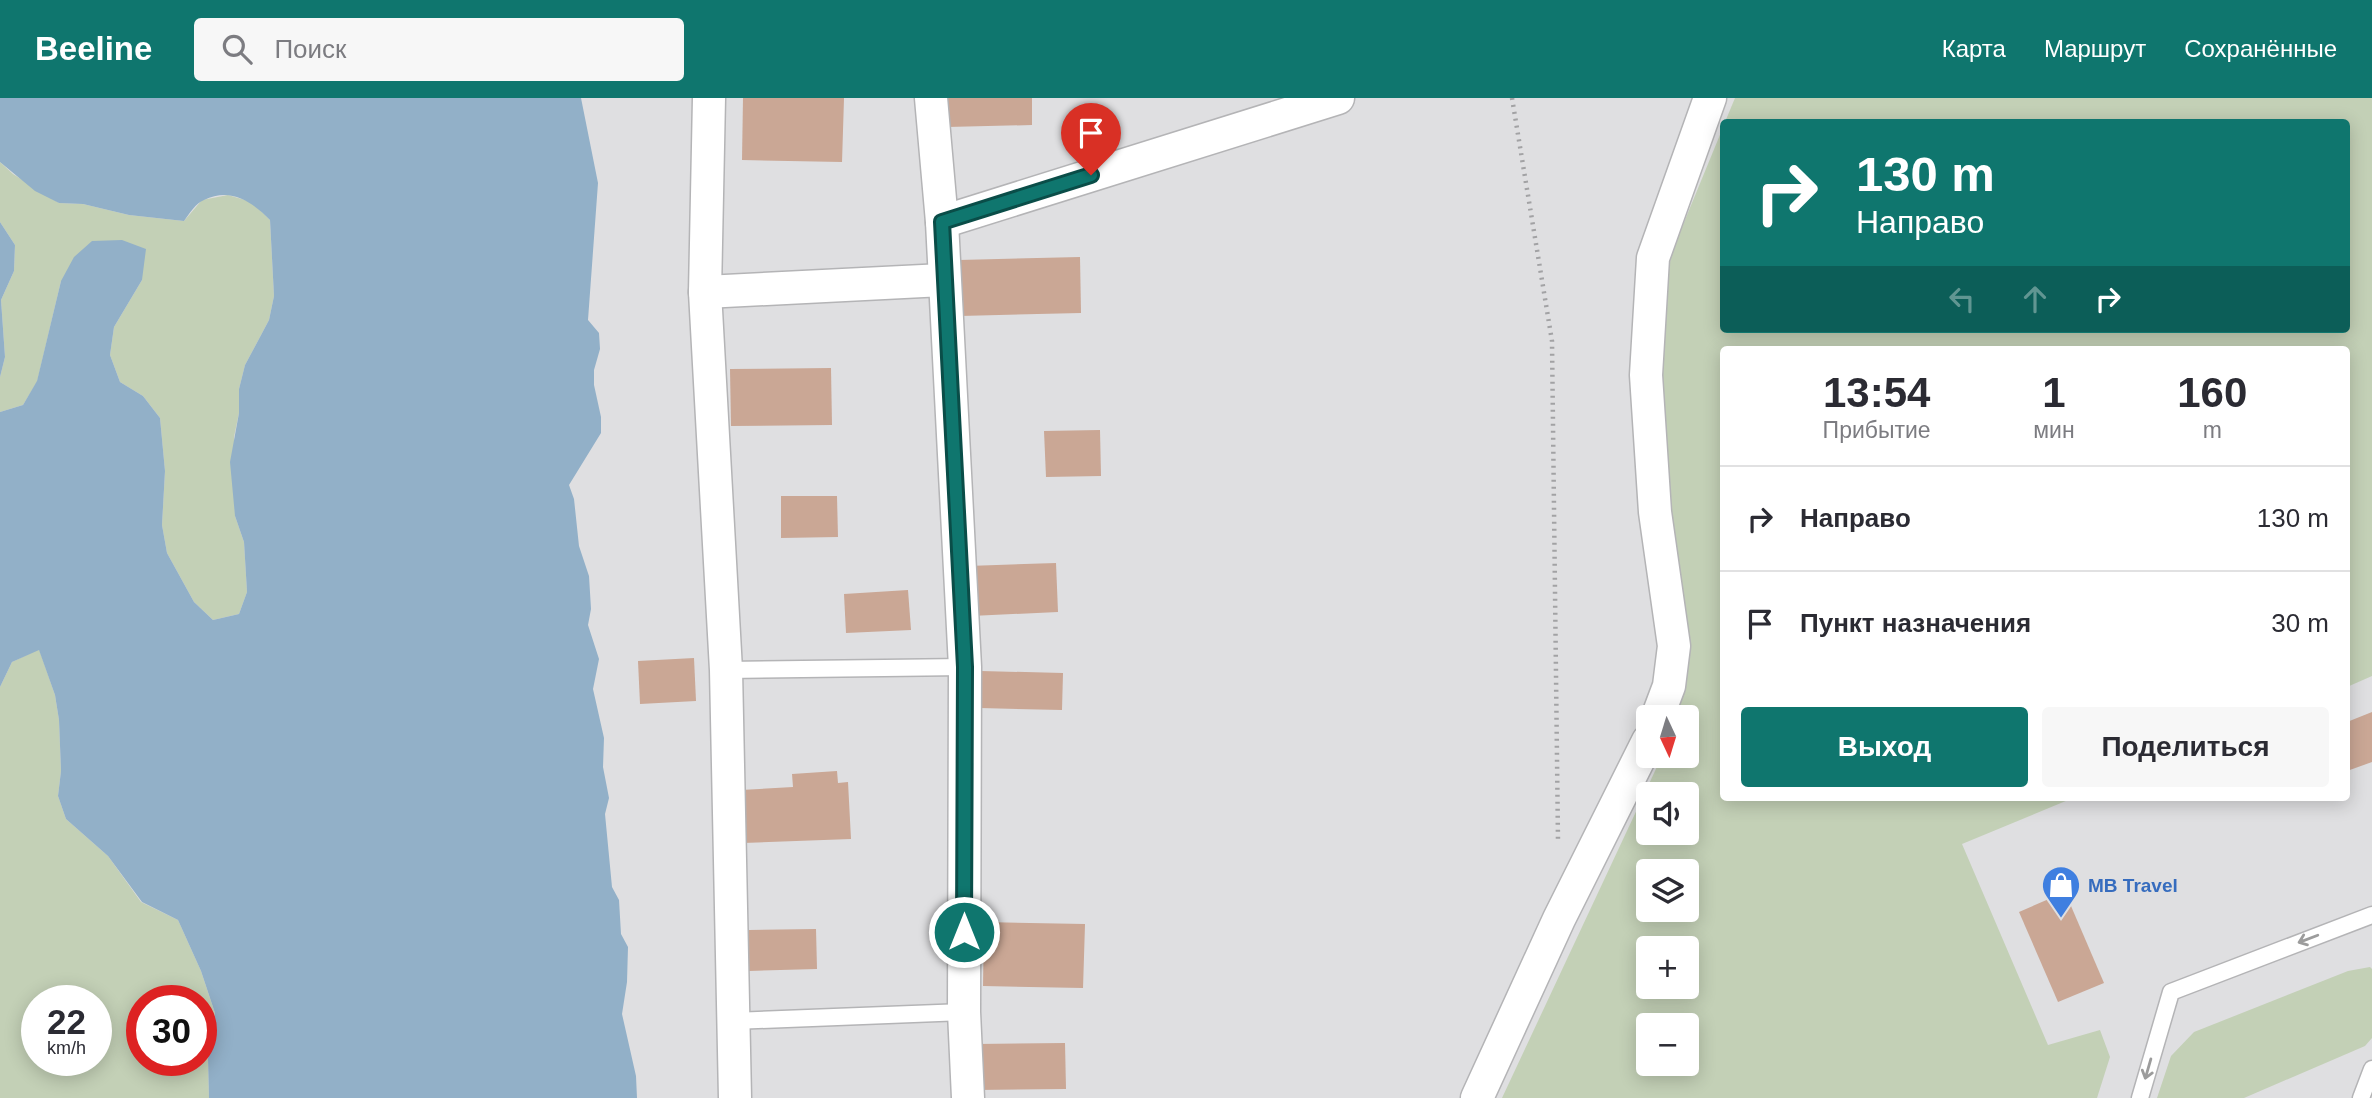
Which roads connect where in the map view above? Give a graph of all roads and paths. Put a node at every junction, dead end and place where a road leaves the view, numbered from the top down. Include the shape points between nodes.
1 (709, 98) edge
2 (932, 98) edge
3 (1338, 98) edge
4 (1512, 98) edge
5 (1710, 98) edge
6 (942, 222) junction
7 (943, 280) junction
8 (705, 292) junction
9 (965, 667) junction
10 (726, 670) junction
11 (1662, 705) edge
12 (1636, 765) edge
13 (1559, 850) dead end
14 (2372, 915) edge
15 (964, 1012) junction
16 (733, 1021) junction
17 (2372, 1069) edge
18 (735, 1098) edge
19 (968, 1098) edge
20 (1476, 1098) edge
21 (2140, 1098) edge
22 (2361, 1098) edge

1 - 8 street
2 - 6 street
3 - 6 street
4 - 13 path via 1552,341
5 - 11 street via 1653,258 1646,375 1655,512 1674,646
6 - 7 street
7 - 8 street
7 - 9 street
8 - 10 street
9 - 10 lane
9 - 15 street
10 - 16 street
12 - 20 street
14 -> 21 lane via 2171,992
15 - 16 lane
15 - 19 street
16 - 18 street
17 - 22 lane

